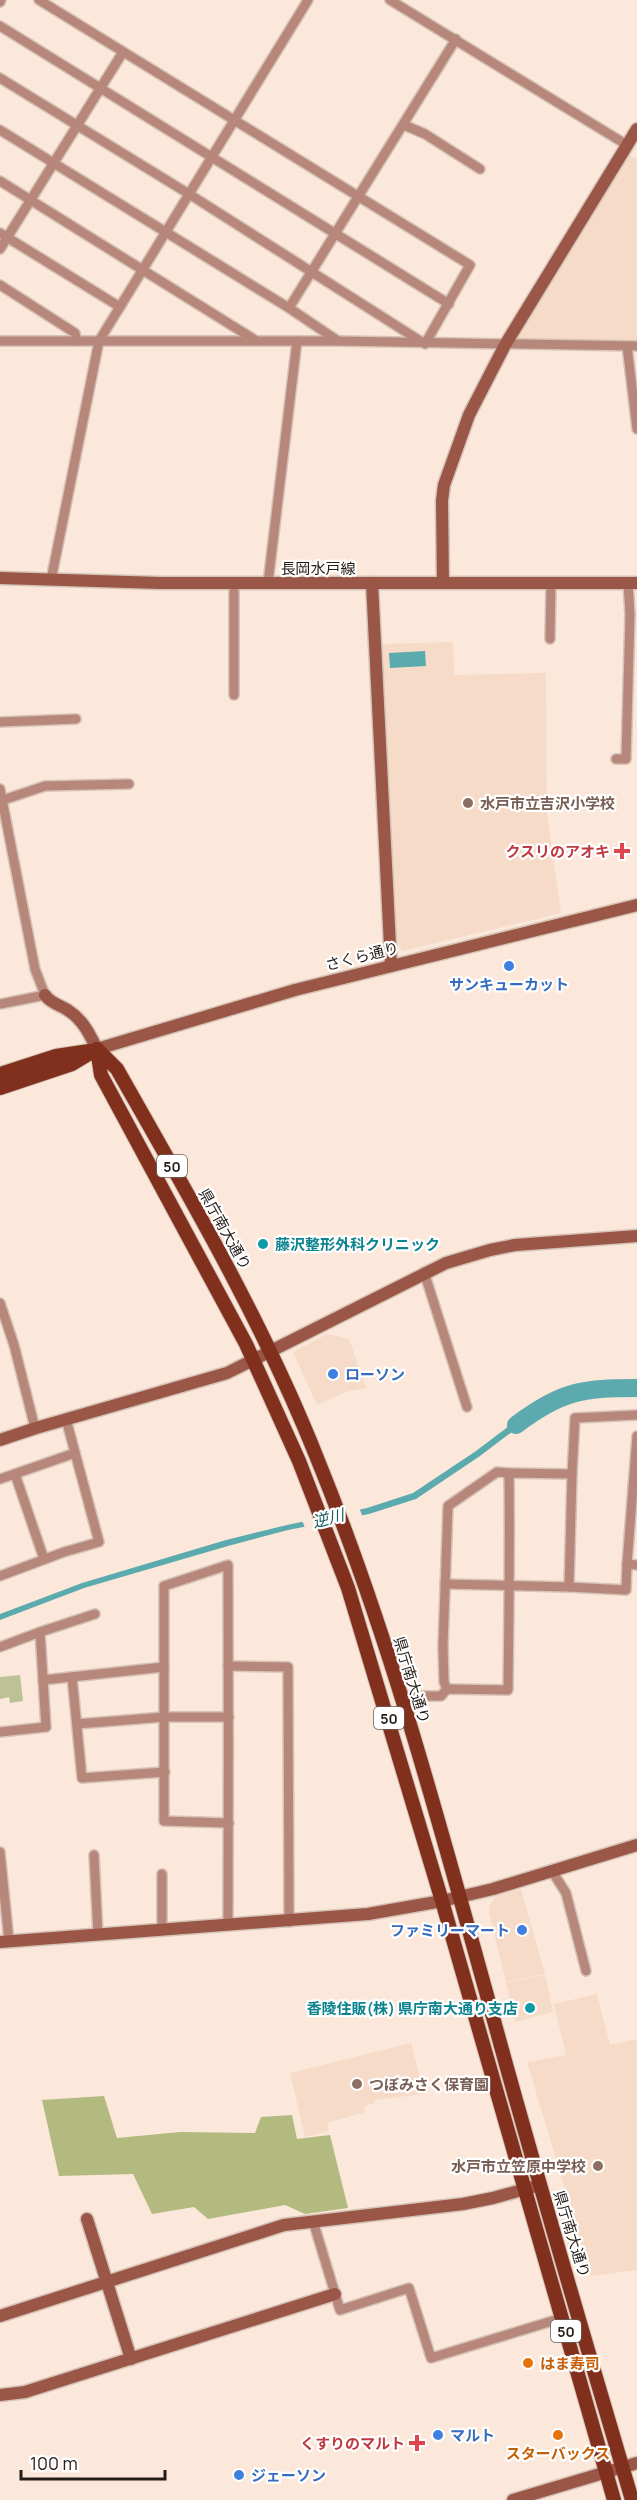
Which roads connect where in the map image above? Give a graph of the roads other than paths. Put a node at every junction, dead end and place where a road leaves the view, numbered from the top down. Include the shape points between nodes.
1 (39, 0) edge
2 (308, 0) edge
3 (390, 0) edge
4 (0, 26) edge
5 (456, 39) junction
6 (123, 52) junction
7 (0, 78) edge
8 (100, 89) junction
9 (234, 120) junction
10 (77, 125) junction
11 (404, 125) junction
12 (637, 129) edge
13 (0, 130) edge
14 (627, 145) junction
15 (212, 157) junction
16 (53, 163) junction
17 (480, 169) dead end
18 (0, 181) edge
19 (189, 194) junction
20 (359, 197) junction
21 (30, 200) junction
22 (166, 232) junction
23 (335, 234) junction
24 (4, 235) edge
25 (0, 249) edge
26 (143, 270) junction
27 (312, 272) junction
28 (0, 285) edge
29 (449, 304) junction
30 (120, 307) junction
31 (289, 308) junction
32 (0, 340) edge
33 (77, 340) junction
34 (99, 341) junction
35 (297, 341) junction
36 (338, 341) junction
37 (257, 342) junction
38 (425, 344) junction
39 (505, 345) junction
40 (632, 346) edge
41 (637, 429) edge
42 (0, 578) edge
43 (51, 580) junction
44 (234, 583) junction
45 (268, 583) junction
46 (443, 583) junction
47 (550, 583) junction
48 (632, 583) edge
49 (372, 584) junction
50 (550, 639) dead end
51 (234, 695) dead end
52 (76, 719) dead end
53 (0, 723) edge
54 (616, 759) dead end
55 (129, 784) dead end
56 (0, 789) edge
57 (3, 800) junction
58 (637, 905) edge
59 (391, 966) junction
60 (45, 995) junction
61 (0, 1004) edge
62 (97, 1049) junction
63 (0, 1074) edge
64 (0, 1088) edge
65 (637, 1236) edge
66 (424, 1272) junction
67 (0, 1303) edge
68 (271, 1352) junction
69 (254, 1360) junction
70 (467, 1407) dead end
71 (637, 1415) edge
72 (66, 1419) junction
73 (35, 1428) junction
74 (637, 1436) edge
75 (0, 1440) edge
76 (75, 1453) junction
77 (636, 1463) edge
78 (509, 1473) junction
79 (15, 1474) junction
80 (572, 1474) junction
81 (0, 1479) edge
82 (634, 1512) edge
83 (44, 1559) junction
84 (632, 1564) edge
85 (0, 1576) edge
86 (445, 1584) junction
87 (510, 1584) junction
88 (569, 1587) junction
89 (95, 1614) dead end
90 (39, 1632) junction
91 (0, 1647) edge
92 (228, 1666) junction
93 (164, 1667) junction
94 (72, 1677) junction
95 (43, 1680) junction
96 (447, 1689) junction
97 (400, 1696) junction
98 (164, 1717) junction
99 (229, 1717) junction
100 (77, 1724) junction
101 (0, 1732) edge
102 (165, 1772) junction
103 (229, 1823) junction
104 (637, 1845) edge
105 (0, 1852) edge
106 (94, 1855) dead end
107 (552, 1871) junction
108 (162, 1874) dead end
109 (459, 1897) junction
110 (442, 1901) junction
111 (289, 1922) junction
112 (228, 1926) junction
113 (162, 1931) junction
114 (98, 1935) junction
115 (5, 1942) edge
116 (586, 1971) dead end
117 (540, 2186) junction
118 (524, 2190) junction
119 (87, 2218) dead end
120 (313, 2222) junction
121 (107, 2281) junction
122 (335, 2294) junction
123 (0, 2316) edge
124 (562, 2318) junction
125 (131, 2359) junction
126 (0, 2395) edge
127 (637, 2463) edge
128 (622, 2468) junction
129 (606, 2472) junction
130 (513, 2500) edge
131 (614, 2500) edge
132 (632, 2500) edge

1 - 6 street
2 - 9 street
3 - 5 street
4 - 8 street
5 - 11 street
5 - 14 street
6 - 8 street
6 - 9 street
7 - 10 street
8 - 10 street
8 - 15 street
9 - 15 street
9 - 20 street
10 - 16 street
10 - 19 street
11 - 17 street
11 - 20 street
12 - 14 street
13 - 16 street
14 - 39 street
15 - 19 street
15 - 23 street
16 - 21 street
16 - 22 street
18 - 21 street
19 - 22 street
19 - 27 street
20 - 23 street
20 - 29 street via 470,265
21 - 24 street
21 - 26 street
22 - 26 street
22 - 31 street
23 - 27 street
23 - 29 street
24 - 25 street
24 - 30 street
26 - 30 street
26 - 37 street
27 - 31 street
27 - 38 street
28 - 33 street via 75,333
29 - 38 street
30 - 34 street
31 - 36 street
32 - 33 street
33 - 34 street
34 - 37 street
34 - 43 street
35 - 36 street
35 - 37 street
35 - 45 street
36 - 38 street
38 - 39 street
39 - 40 street
39 - 46 street via 469,415 444,485
40 - 41 street
42 - 43 street, 長岡水戸線
43 - 44 street, 長岡水戸線
44 - 45 street, 長岡水戸線
44 - 51 street
45 - 49 street, 長岡水戸線
46 - 47 street, 長岡水戸線
46 - 49 street, 長岡水戸線
47 - 48 street, 長岡水戸線
47 - 50 street
48 - 54 street via 626,759
49 - 59 street
52 - 53 street
55 - 57 street via 45,786
56 - 57 street
57 - 60 street via 35,969
58 - 59 street, さくら通り
59 - 62 street, さくら通り via 241,1005
60 - 61 street
60 - 62 street via 75,1016
62 - 63 main road, さくら通り via 56,1056
62 - 64 main road, さくら通り via 72,1064
62 - 68 main road, 県庁南大通り / 50 via 122,1078
62 - 69 main road, 50 via 101,1075
65 - 66 street via 499,1248
66 - 68 street
66 - 70 street
67 - 73 street
68 - 69 street
68 - 97 main road, 県庁南大通り / 50 via 346,1531
69 - 72 street via 205,1380
69 - 110 main road, 50 via 318,1508 362,1630
71 - 80 street via 575,1418
72 - 73 street
72 - 76 street
73 - 75 street
74 - 77 street
76 - 79 street
76 - 83 street via 99,1542
77 - 82 street
78 - 80 street
78 - 86 street via 497,1472 448,1506
78 - 87 street
79 - 81 street
79 - 83 street
80 - 88 street
82 - 84 street
83 - 85 street
84 - 88 street via 626,1590
86 - 87 street
86 - 96 street via 443,1646
87 - 88 street
87 - 96 street via 508,1689
89 - 90 street
90 - 91 street
90 - 95 street
92 - 93 street via 228,1565 164,1586
92 - 99 street
92 - 111 street via 288,1667
93 - 94 street
93 - 98 street
94 - 95 street
94 - 100 street
95 - 101 street via 46,1727
96 - 97 street via 441,1696
97 - 109 main road, 県庁南大通り / 50
98 - 99 street
98 - 100 street
98 - 102 street
99 - 103 street
100 - 102 street via 82,1778
102 - 103 street via 164,1821
103 - 112 street
104 - 107 street
105 - 115 street
106 - 114 street
107 - 109 street
107 - 116 street via 566,1893
108 - 113 street
109 - 110 street
109 - 117 main road, 県庁南大通り / 50
110 - 111 street
110 - 118 main road, 50
111 - 112 street
112 - 113 street
113 - 114 street
114 - 115 street
117 - 118 street
117 - 128 main road, 県庁南大通り / 50
118 - 120 street via 463,2204
118 - 124 main road, 50
119 - 121 street
120 - 121 street via 273,2228
120 - 122 street
121 - 123 street
121 - 125 street
122 - 124 street via 340,2310 409,2288 431,2358
122 - 125 street
124 - 129 main road, 50
125 - 126 street via 25,2392
127 - 128 street
128 - 129 street
128 - 132 main road, 県庁南大通り / 50
129 - 130 street
129 - 131 main road, 50

